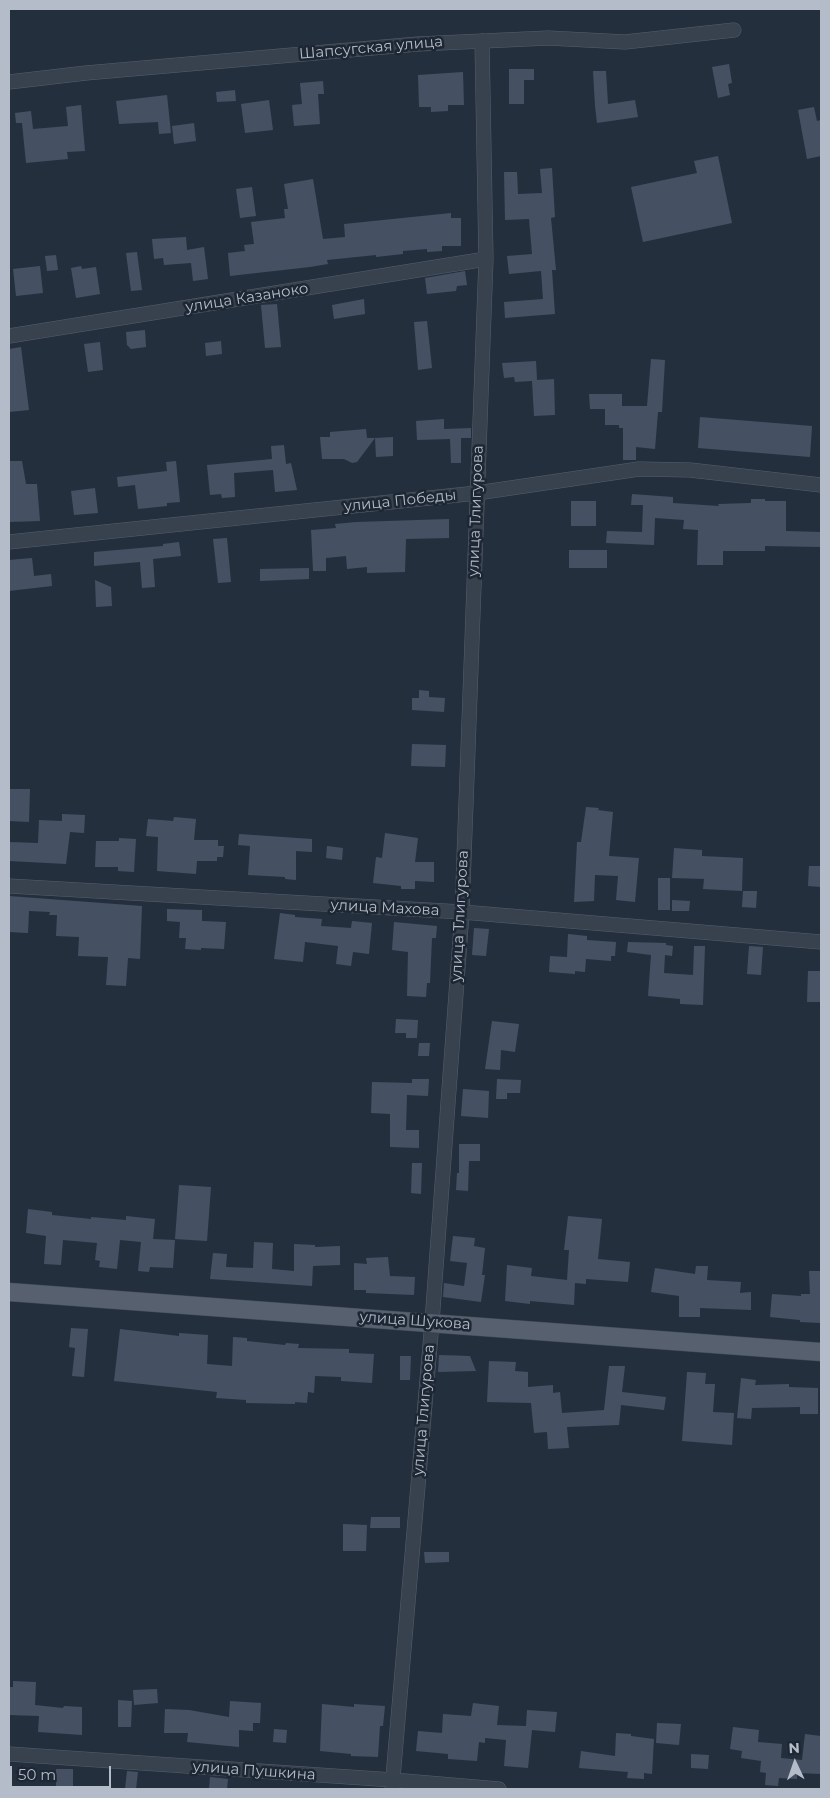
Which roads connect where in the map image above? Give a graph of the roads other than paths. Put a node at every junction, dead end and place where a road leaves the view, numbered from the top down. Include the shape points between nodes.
1 (734, 30) dead end
2 (482, 41) junction
3 (9, 82) edge
4 (486, 259) junction
5 (9, 336) edge
6 (821, 485) edge
7 (477, 493) junction
8 (9, 542) edge
9 (9, 886) edge
10 (462, 912) junction
11 (821, 942) edge
12 (9, 1292) edge
13 (432, 1322) junction
14 (821, 1352) edge
15 (9, 1754) edge
16 (393, 1785) edge
17 (500, 1789) edge

1 - 2 street, Шапсугская улица via 625,42 548,38
2 - 3 street, Шапсугская улица via 360,49
2 - 4 street, улица Тлигурова
4 - 5 street, улица Казаноко
4 - 7 street, улица Тлигурова
6 - 7 street, улица Победы via 690,470 639,469
7 - 8 street, улица Победы
7 - 10 street, улица Тлигурова
9 - 10 street, улица Махова
10 - 11 street, улица Махова
10 - 13 street, улица Тлигурова
12 - 13 main road, улица Шукова
13 - 14 main road, улица Шукова
13 - 16 street, улица Тлигурова
15 - 16 street, улица Пушкина
16 - 17 street, улица Пушкина

